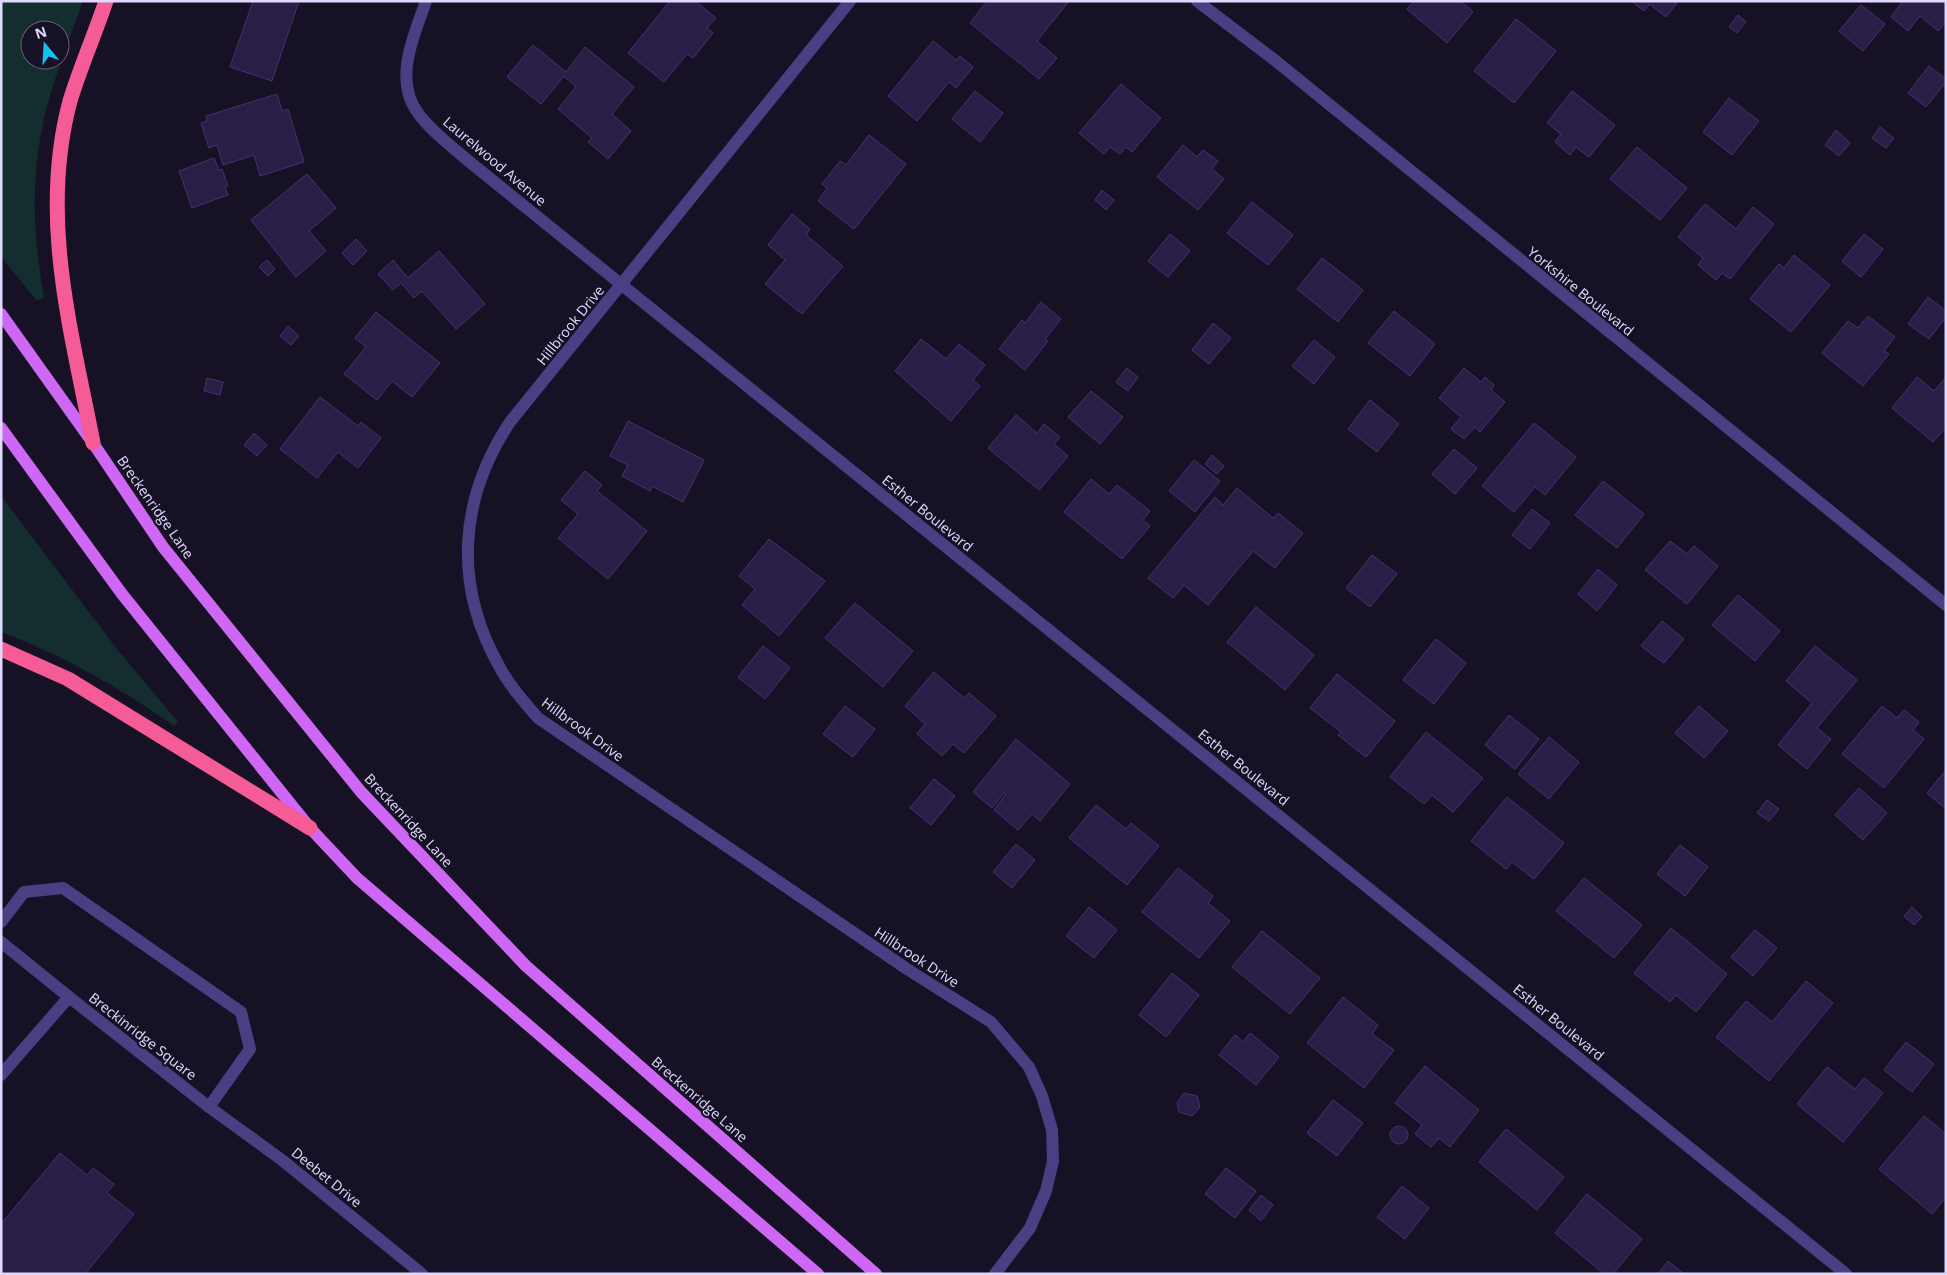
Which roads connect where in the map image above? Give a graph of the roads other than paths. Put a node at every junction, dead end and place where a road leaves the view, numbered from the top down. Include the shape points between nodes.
1 (106, 1) edge
2 (426, 1) edge
3 (850, 1) edge
4 (1197, 1) edge
5 (622, 284) junction
6 (1, 314) edge
7 (1, 428) edge
8 (93, 443) junction
9 (1946, 605) edge
10 (1, 650) edge
11 (310, 828) junction
12 (1, 922) edge
13 (1, 942) edge
14 (68, 997) junction
15 (1, 1075) edge
16 (209, 1107) junction
17 (422, 1274) edge
18 (818, 1274) edge
19 (876, 1274) edge
20 (995, 1274) edge
21 (1846, 1274) edge

1 - 8 highway via 70,102 58,173 56,208 62,288
2 - 5 street, Laurelwood Avenue via 406,62 410,97 418,114 466,159
3 - 5 street, Hillbrook Drive
4 - 9 street, Yorkshire Boulevard via 1272,58
5 - 20 street, Hillbrook Drive via 510,422 492,449 472,505 467,560 476,615 499,668 538,718 991,1022 1029,1067 1052,1130 1053,1160 1046,1191 1030,1228
5 - 21 street, Esther Boulevard
6 - 8 main road, Breckenridge Lane
7 - 11 main road via 122,594
8 - 19 main road, Breckenridge Lane via 163,547 361,792 526,966
10 - 11 highway via 68,679
11 - 18 main road via 364,884
12 - 16 street via 24,892 63,888 241,1012 250,1049
13 - 14 street
14 - 15 street, Breckinridge Square
14 - 16 street, Breckinridge Square
16 - 17 street, Deebet Drive via 282,1160

